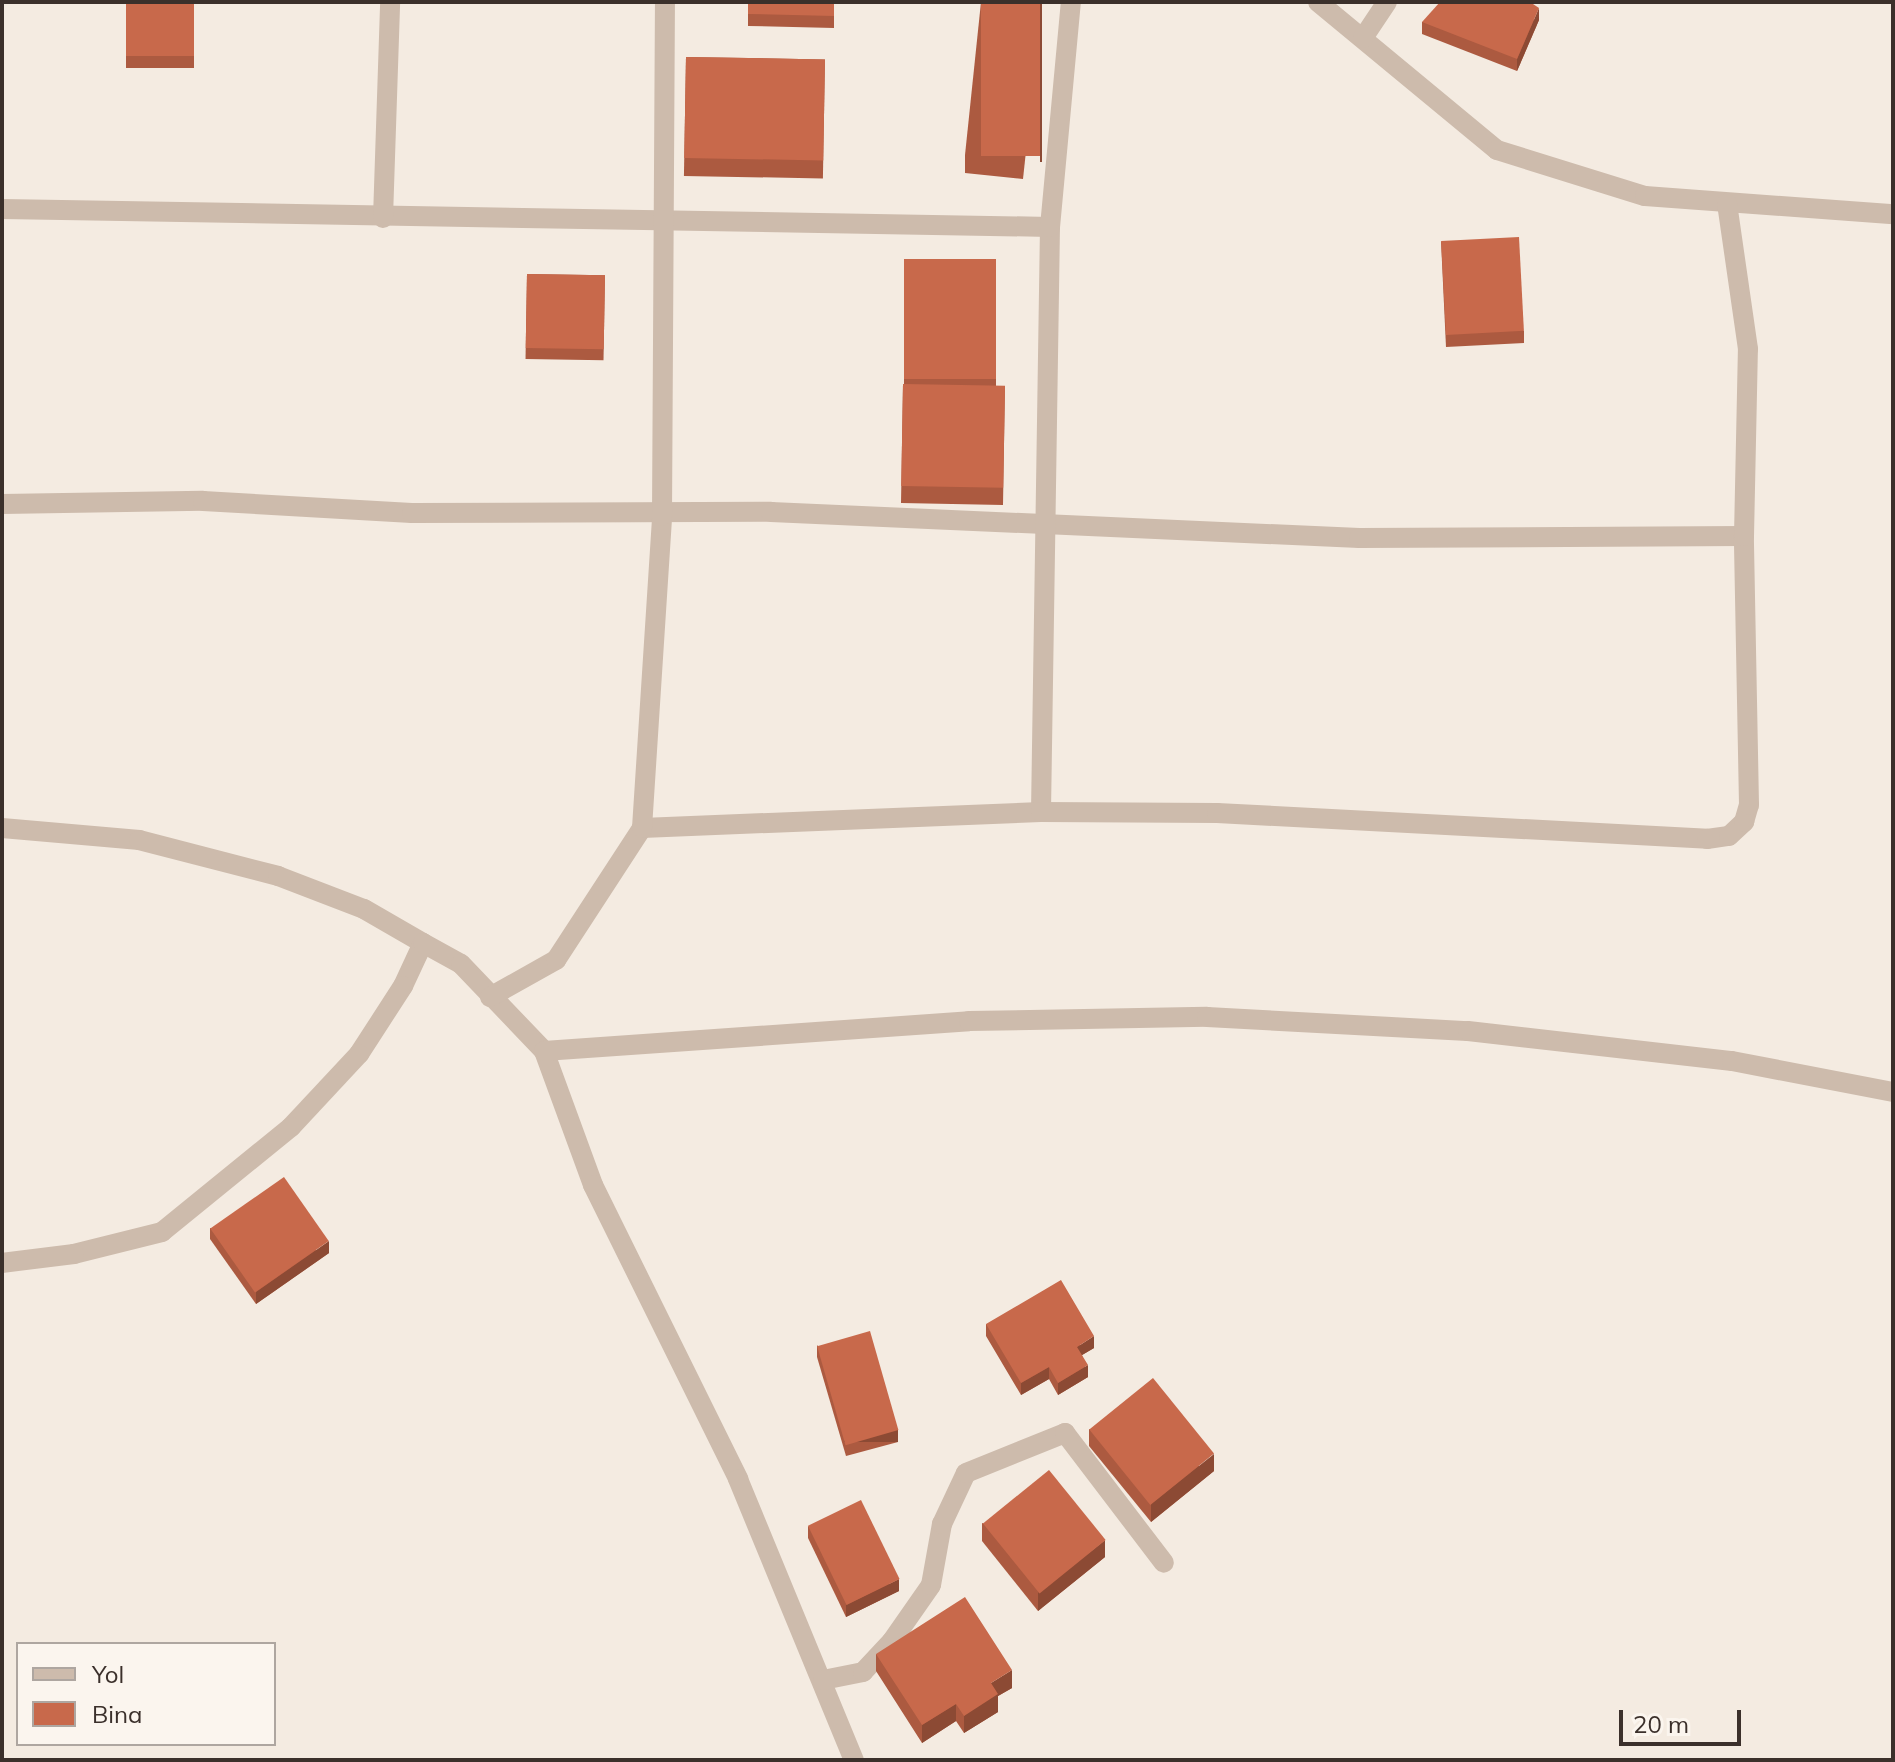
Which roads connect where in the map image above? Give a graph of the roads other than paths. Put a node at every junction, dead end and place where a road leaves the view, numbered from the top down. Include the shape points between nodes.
1 (390, 2) edge
2 (665, 2) edge
3 (1071, 2) edge
4 (1318, 2) edge
5 (1387, 2) edge
6 (1363, 38) junction
7 (1727, 204) junction
8 (2, 209) edge
9 (1893, 214) edge
10 (383, 218) junction
11 (666, 222) junction
12 (1050, 227) junction
13 (2, 504) edge
14 (662, 516) junction
15 (1044, 524) junction
16 (1744, 536) junction
17 (1041, 812) junction
18 (2, 828) edge
19 (642, 828) junction
20 (423, 943) junction
21 (490, 997) junction
22 (544, 1051) junction
23 (1893, 1092) edge
24 (2, 1263) edge
25 (1164, 1563) dead end
26 (823, 1680) junction
27 (854, 1760) edge

1 - 10 street
2 - 11 street
3 - 12 street
4 - 6 street
5 - 6 street
6 - 7 street via 1497,150 1645,196
7 - 9 street
7 - 16 street via 1748,349
8 - 10 street
10 - 11 street
11 - 12 street
11 - 14 street
12 - 15 street
13 - 14 street via 203,501 397,513
14 - 15 street via 771,512
14 - 19 street
15 - 16 street via 1359,538
15 - 17 street
16 - 17 street via 1749,805 1744,822 1729,836 1217,813
17 - 19 street
18 - 20 street via 139,840 278,876 364,909
19 - 21 street via 556,960
20 - 21 street via 461,964
20 - 24 street via 403,986 359,1054 291,1127 162,1232 74,1254
21 - 22 street
22 - 23 street via 954,1022 1207,1017 1468,1031 1732,1061
22 - 26 street via 593,1185 738,1479
25 - 26 street via 1065,1433 966,1473 942,1524 931,1585 863,1672
26 - 27 street

